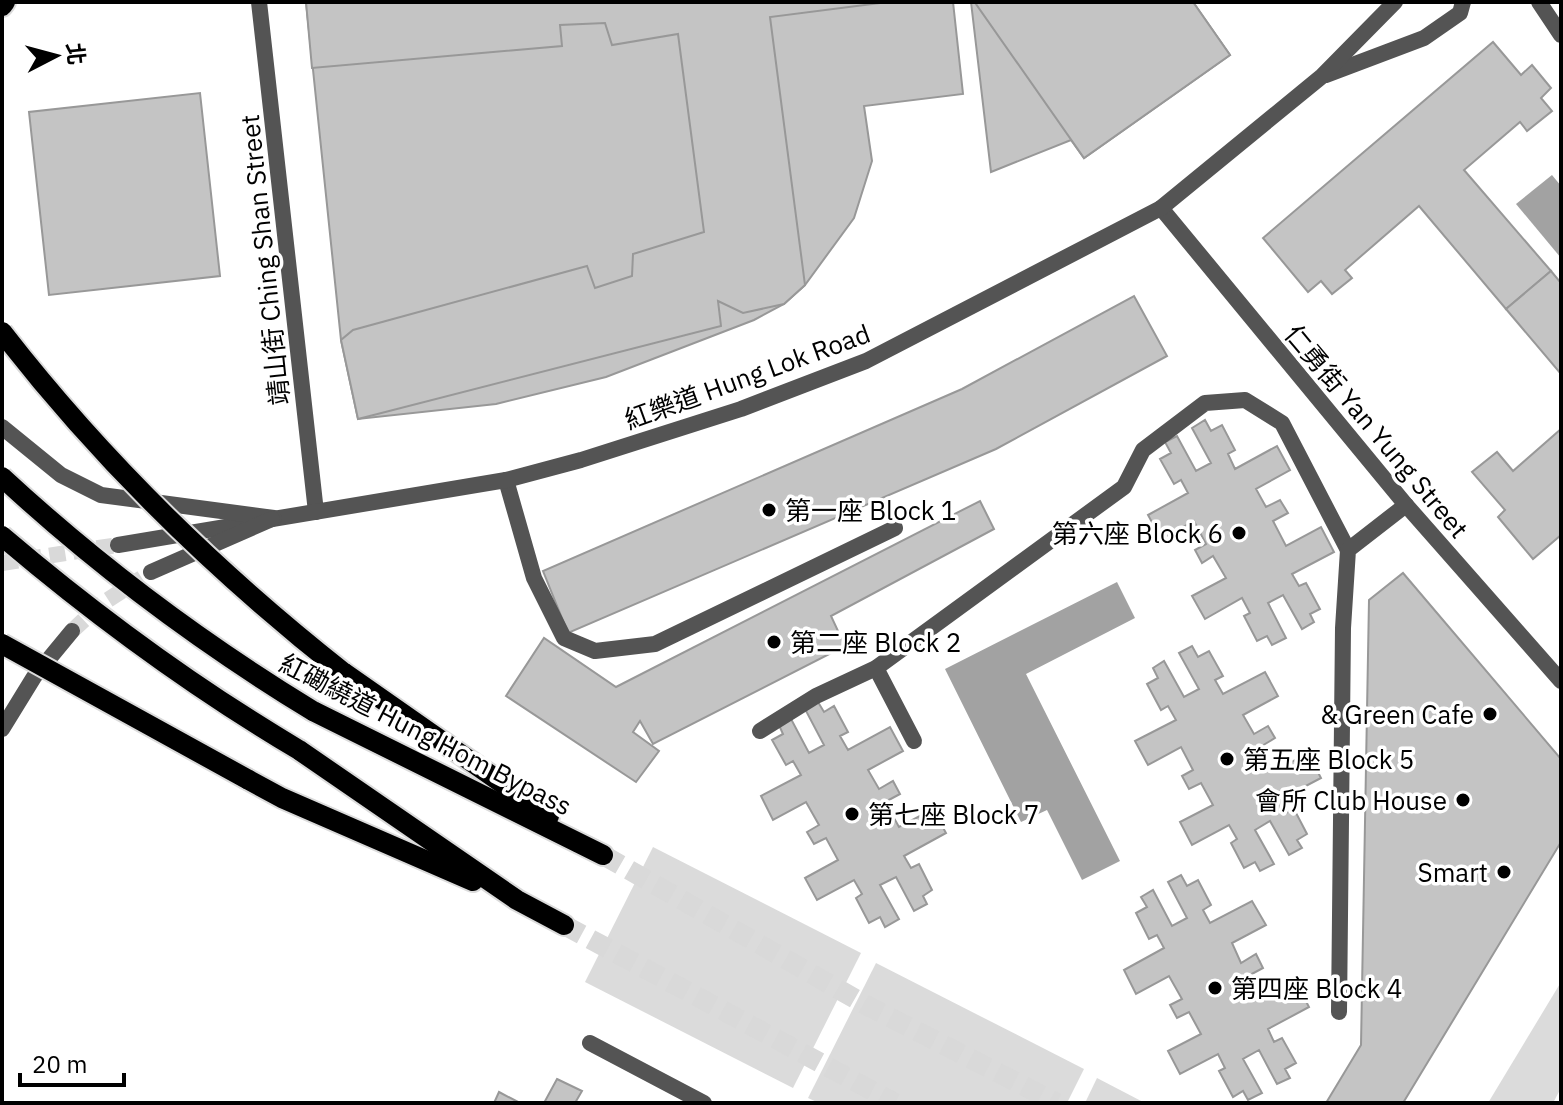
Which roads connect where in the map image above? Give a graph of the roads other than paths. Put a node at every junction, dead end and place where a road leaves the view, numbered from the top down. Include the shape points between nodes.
1 (259, 2) edge
2 (1395, 2) edge
3 (1463, 2) edge
4 (1539, 2) edge
5 (1561, 35) edge
6 (1321, 77) junction
7 (1161, 208) junction
8 (2, 332) edge
9 (2, 427) edge
10 (2, 477) edge
11 (506, 480) junction
12 (1406, 505) junction
13 (316, 512) junction
14 (274, 518) junction
15 (895, 528) dead end
16 (2, 536) edge
17 (118, 545) tunnel mouth
18 (1348, 550) junction
19 (151, 572) tunnel mouth
20 (72, 631) tunnel mouth
21 (2, 644) edge
22 (876, 668) junction
23 (1561, 681) edge
24 (2, 729) edge
25 (760, 731) dead end
26 (914, 741) dead end
27 (582, 844) junction
28 (603, 855) tunnel mouth
29 (517, 900) junction
30 (564, 925) tunnel mouth
31 (1339, 1012) dead end
32 (590, 1043) dead end
33 (704, 1103) edge

1 - 13 street, 靖山街 Ching Shan Street
2 - 6 street, 紅樂道 Hung Lok Road
3 - 6 street, 紅樂道 Hung Lok Road via 1460,13 1424,38
4 - 5 street
6 - 7 street, 紅樂道 Hung Lok Road
7 - 11 street, 紅樂道 Hung Lok Road via 866,361 741,409
7 - 12 street, 仁勇街 Yan Yung Street
8 - 27 main road, bridge via 101,453 216,567 343,672
9 - 14 street via 61,475 101,495
10 - 27 main road, 紅磡繞道 Hung Hom Bypass, bridge via 95,557 265,682
11 - 13 street, 紅樂道 Hung Lok Road
11 - 15 street via 534,578 564,638 595,651 655,644
12 - 18 street
12 - 23 street, 仁勇街 Yan Yung Street
13 - 14 street, 紅樂道 Hung Lok Road
14 - 17 street, 紅樂道 Hung Lok Road
14 - 19 street
16 - 29 main road, bridge via 189,683 299,750
18 - 22 street via 1282,423 1245,400 1205,403 1143,450 1124,487
18 - 31 street
20 - 24 street via 34,677
21 - 29 main road, bridge via 282,798
22 - 25 street via 816,696
22 - 26 street
27 - 28 main road, 紅磡繞道 Hung Hom Bypass
29 - 30 main road
32 - 33 street

